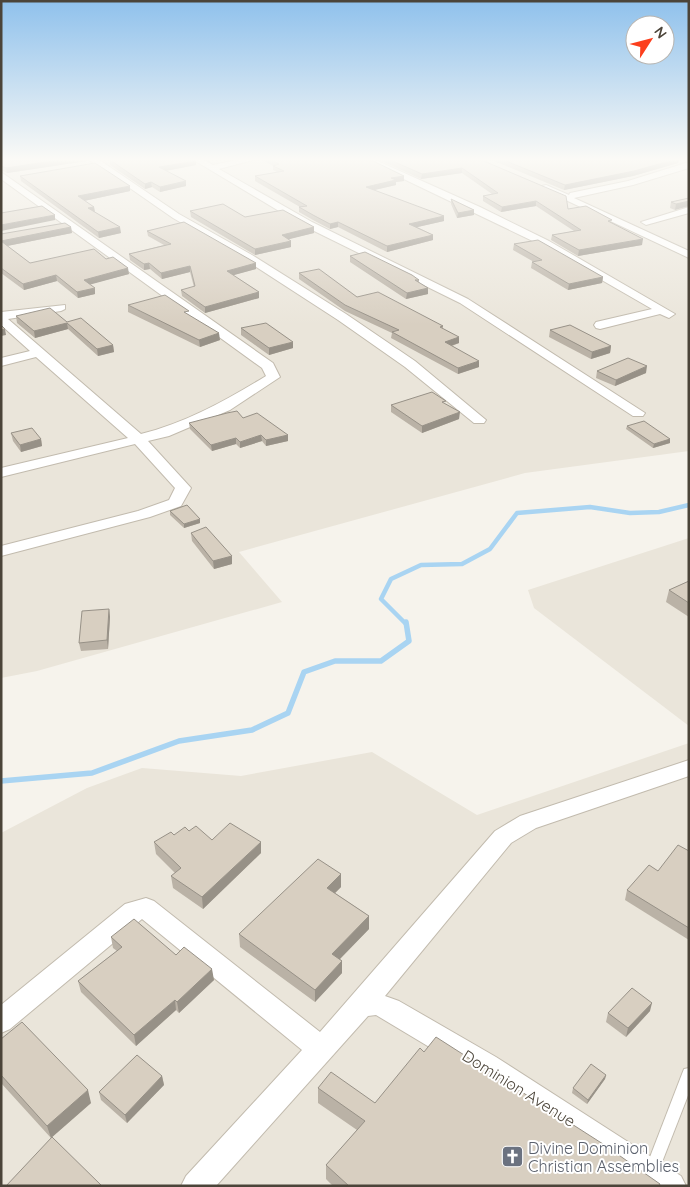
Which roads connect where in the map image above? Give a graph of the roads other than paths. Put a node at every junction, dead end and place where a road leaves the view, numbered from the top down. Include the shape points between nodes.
1 (56, 214) edge
2 (174, 214) edge
3 (291, 214) edge
4 (488, 214) edge
5 (602, 214) edge
6 (673, 214) edge
7 (646, 222) dead end
8 (68, 223) junction
9 (49, 227) edge
10 (689, 255) edge
11 (60, 306) dead end
12 (1, 317) edge
13 (600, 325) dead end
14 (39, 352) junction
15 (1, 362) edge
16 (638, 413) dead end
17 (479, 420) dead end
18 (139, 440) junction
19 (1, 473) edge
20 (1, 551) edge
21 (688, 768) edge
22 (361, 1005) junction
23 (1, 1021) edge
24 (320, 1048) junction
25 (689, 1074) edge
26 (661, 1179) edge
27 (199, 1185) edge

1 - 8 street
2 - 17 street via 342,317 410,364
3 - 16 street via 464,301
4 - 13 street via 546,243 666,312
5 - 10 street
6 - 7 street
8 - 9 street
8 - 18 street via 268,366 273,377 225,408
11 - 12 street
12 - 14 street
14 - 15 street
14 - 18 street
18 - 19 street
18 - 20 street via 183,488 175,503
21 - 22 street via 528,822 503,837
22 - 24 street
22 - 26 street, Dominion Avenue via 376,1004 390,1009 486,1066
23 - 24 street via 133,911 146,908
24 - 27 street
25 - 26 lane

